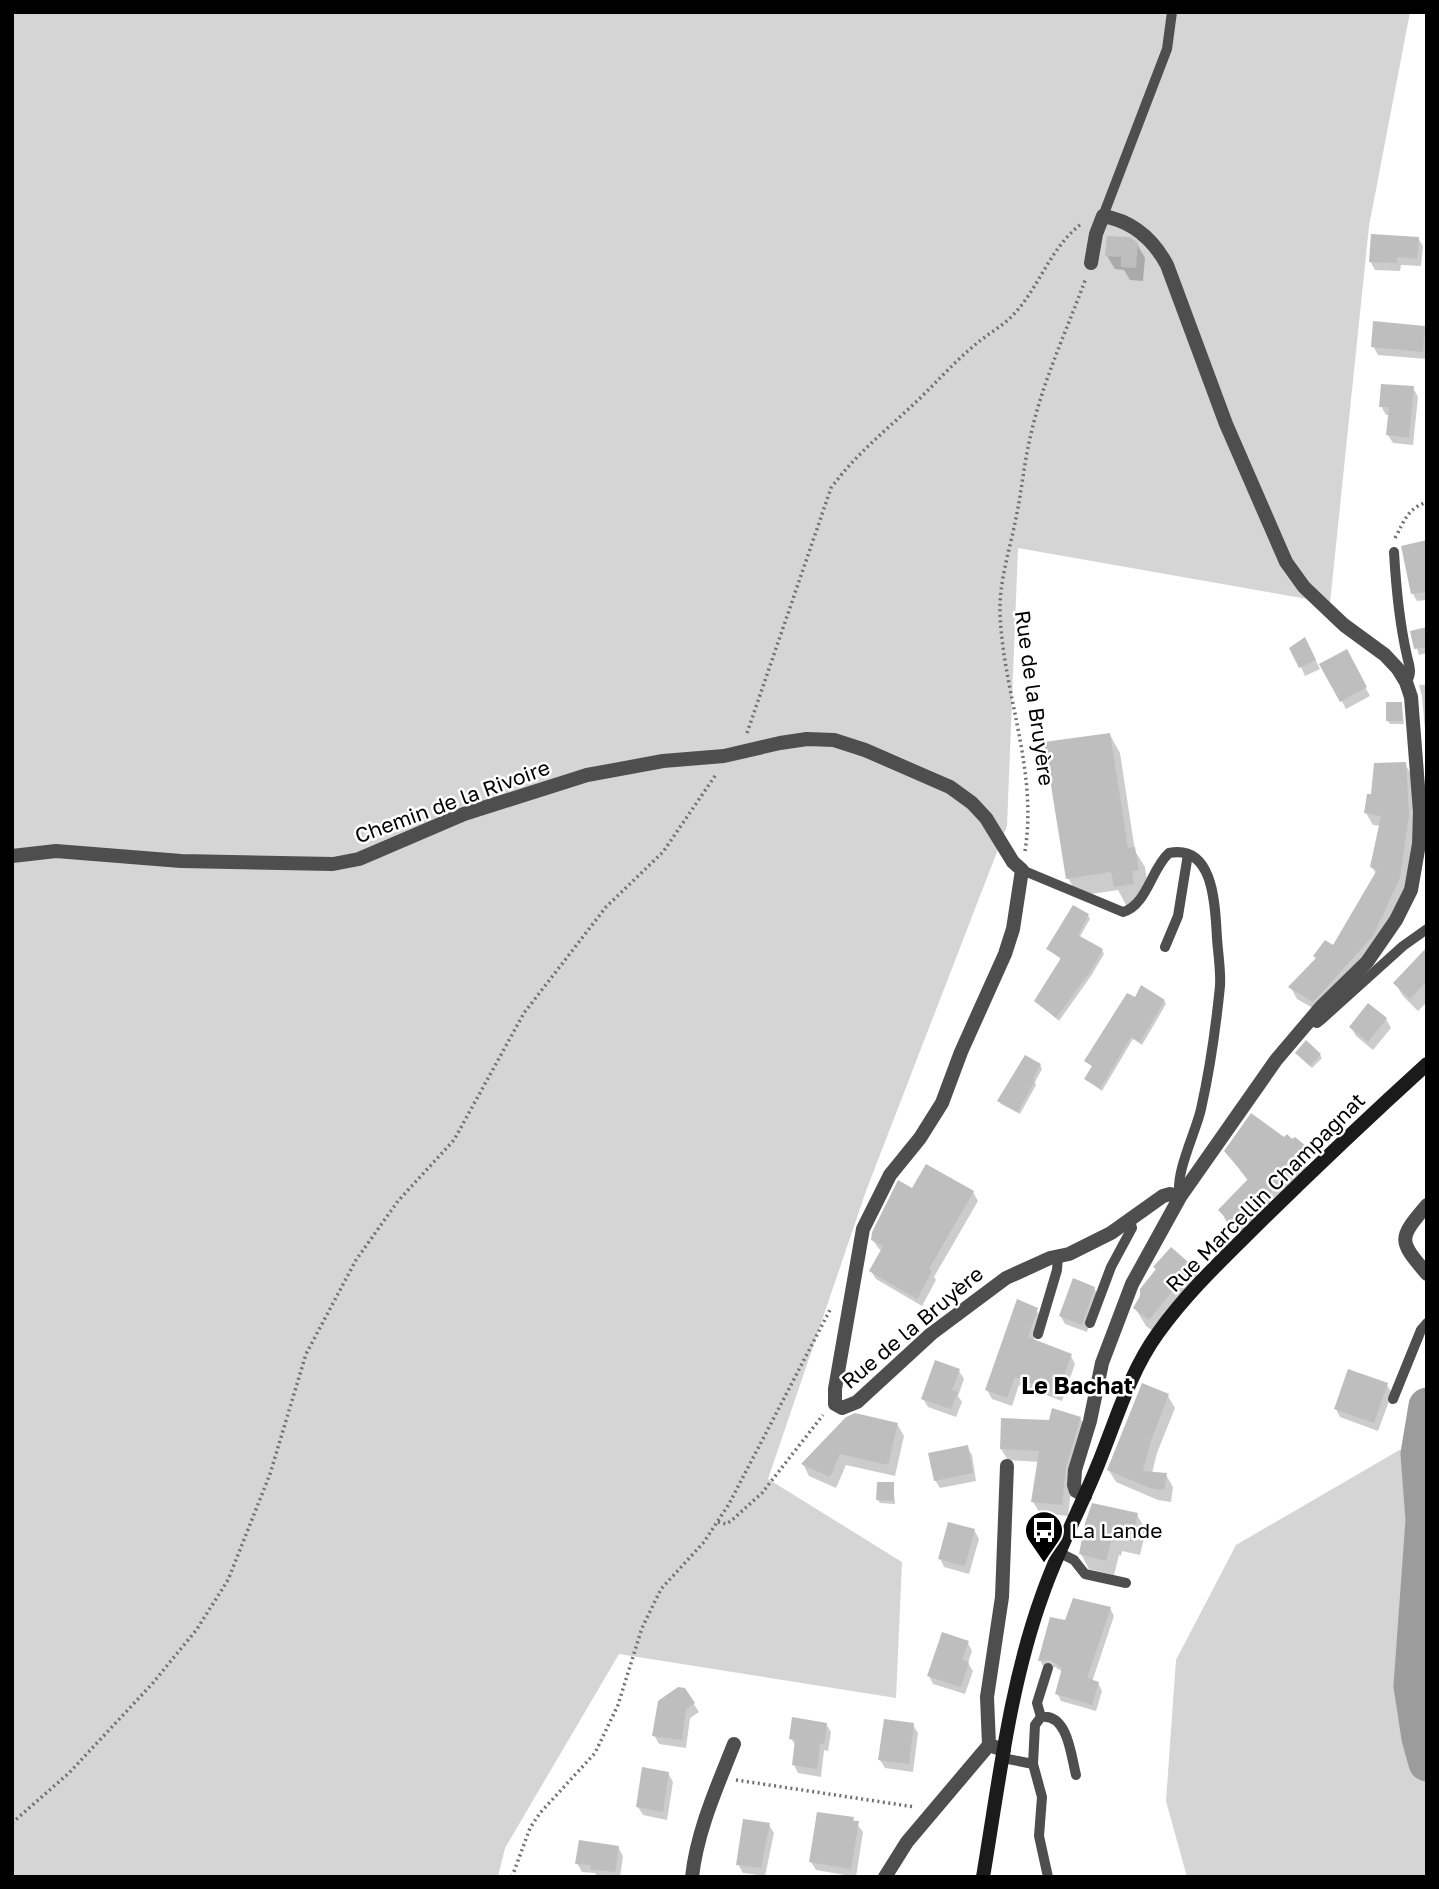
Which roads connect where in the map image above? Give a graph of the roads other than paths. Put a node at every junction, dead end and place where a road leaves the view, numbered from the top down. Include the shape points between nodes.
1 (1172, 12) edge
2 (1102, 216) junction
3 (1091, 263) road end
4 (1394, 552) road end
5 (1406, 682) junction
6 (1188, 853) junction
7 (12, 856) edge
8 (1022, 870) junction
9 (1427, 929) edge
10 (1165, 947) dead end
11 (1310, 1020) junction
12 (1427, 1064) edge
13 (1180, 1197) junction
14 (1427, 1205) edge
15 (1130, 1220) junction
16 (1058, 1256) junction
17 (1427, 1274) edge
18 (1090, 1323) dead end
19 (1427, 1323) edge
20 (1038, 1334) dead end
21 (1393, 1399) dead end
22 (1007, 1466) dead end
23 (1085, 1496) junction
24 (1060, 1553) junction
25 (1126, 1583) dead end
26 (1048, 1668) dead end
27 (1041, 1717) junction
28 (734, 1744) dead end
29 (989, 1745) junction
30 (1003, 1754) junction
31 (1033, 1764) junction
32 (1076, 1775) dead end
33 (692, 1877) edge
34 (885, 1877) edge
35 (982, 1877) edge
36 (1048, 1877) edge

1 - 2 lane via 1167,49
2 - 3 street
2 - 5 street via 1149,238 1167,265 1226,424 1286,562 1311,594 1385,655
4 - 5 lane via 1410,670
5 - 11 street via 1420,812 1411,890 1367,962
6 - 8 lane via 1169,853 1133,909 1124,912
6 - 10 lane via 1178,916
6 - 13 lane via 1208,874 1214,892 1220,984 1201,1109 1181,1177
7 - 8 street, Chemin de la Rivoire via 56,851 181,861 333,864 359,859 476,810 587,775 807,739 834,740 950,788 986,818
8 - 16 street, Rue de la Bruyère via 1005,954 942,1103 890,1175 863,1230 835,1404 842,1408 857,1402 968,1305 1006,1278
9 - 11 lane via 1317,1023
11 - 13 street via 1276,1060
12 - 23 main road, Rue Marcellin Champagnat via 1341,1143 1180,1305 1134,1373
13 - 15 street, Rue de la Bruyère via 1163,1196
13 - 23 street via 1132,1284 1102,1363 1074,1478 1076,1491
14 - 17 street via 1404,1240
15 - 16 street, Rue de la Bruyère
15 - 18 lane via 1132,1228
16 - 20 lane
19 - 21 lane
22 - 29 street via 1002,1597 987,1697
23 - 24 main road, Rue Marcellin Champagnat
24 - 25 lane via 1074,1560 1085,1574
24 - 30 main road, Rue Marcellin Champagnat via 1026,1648
26 - 27 lane via 1037,1703
27 - 31 lane via 1035,1725
27 - 32 lane via 1051,1717 1062,1728
28 - 33 street via 711,1801
29 - 30 street
29 - 34 street via 914,1833
30 - 31 lane
30 - 35 main road, Rue Marcellin Champagnat
31 - 36 lane via 1042,1797 1039,1836

